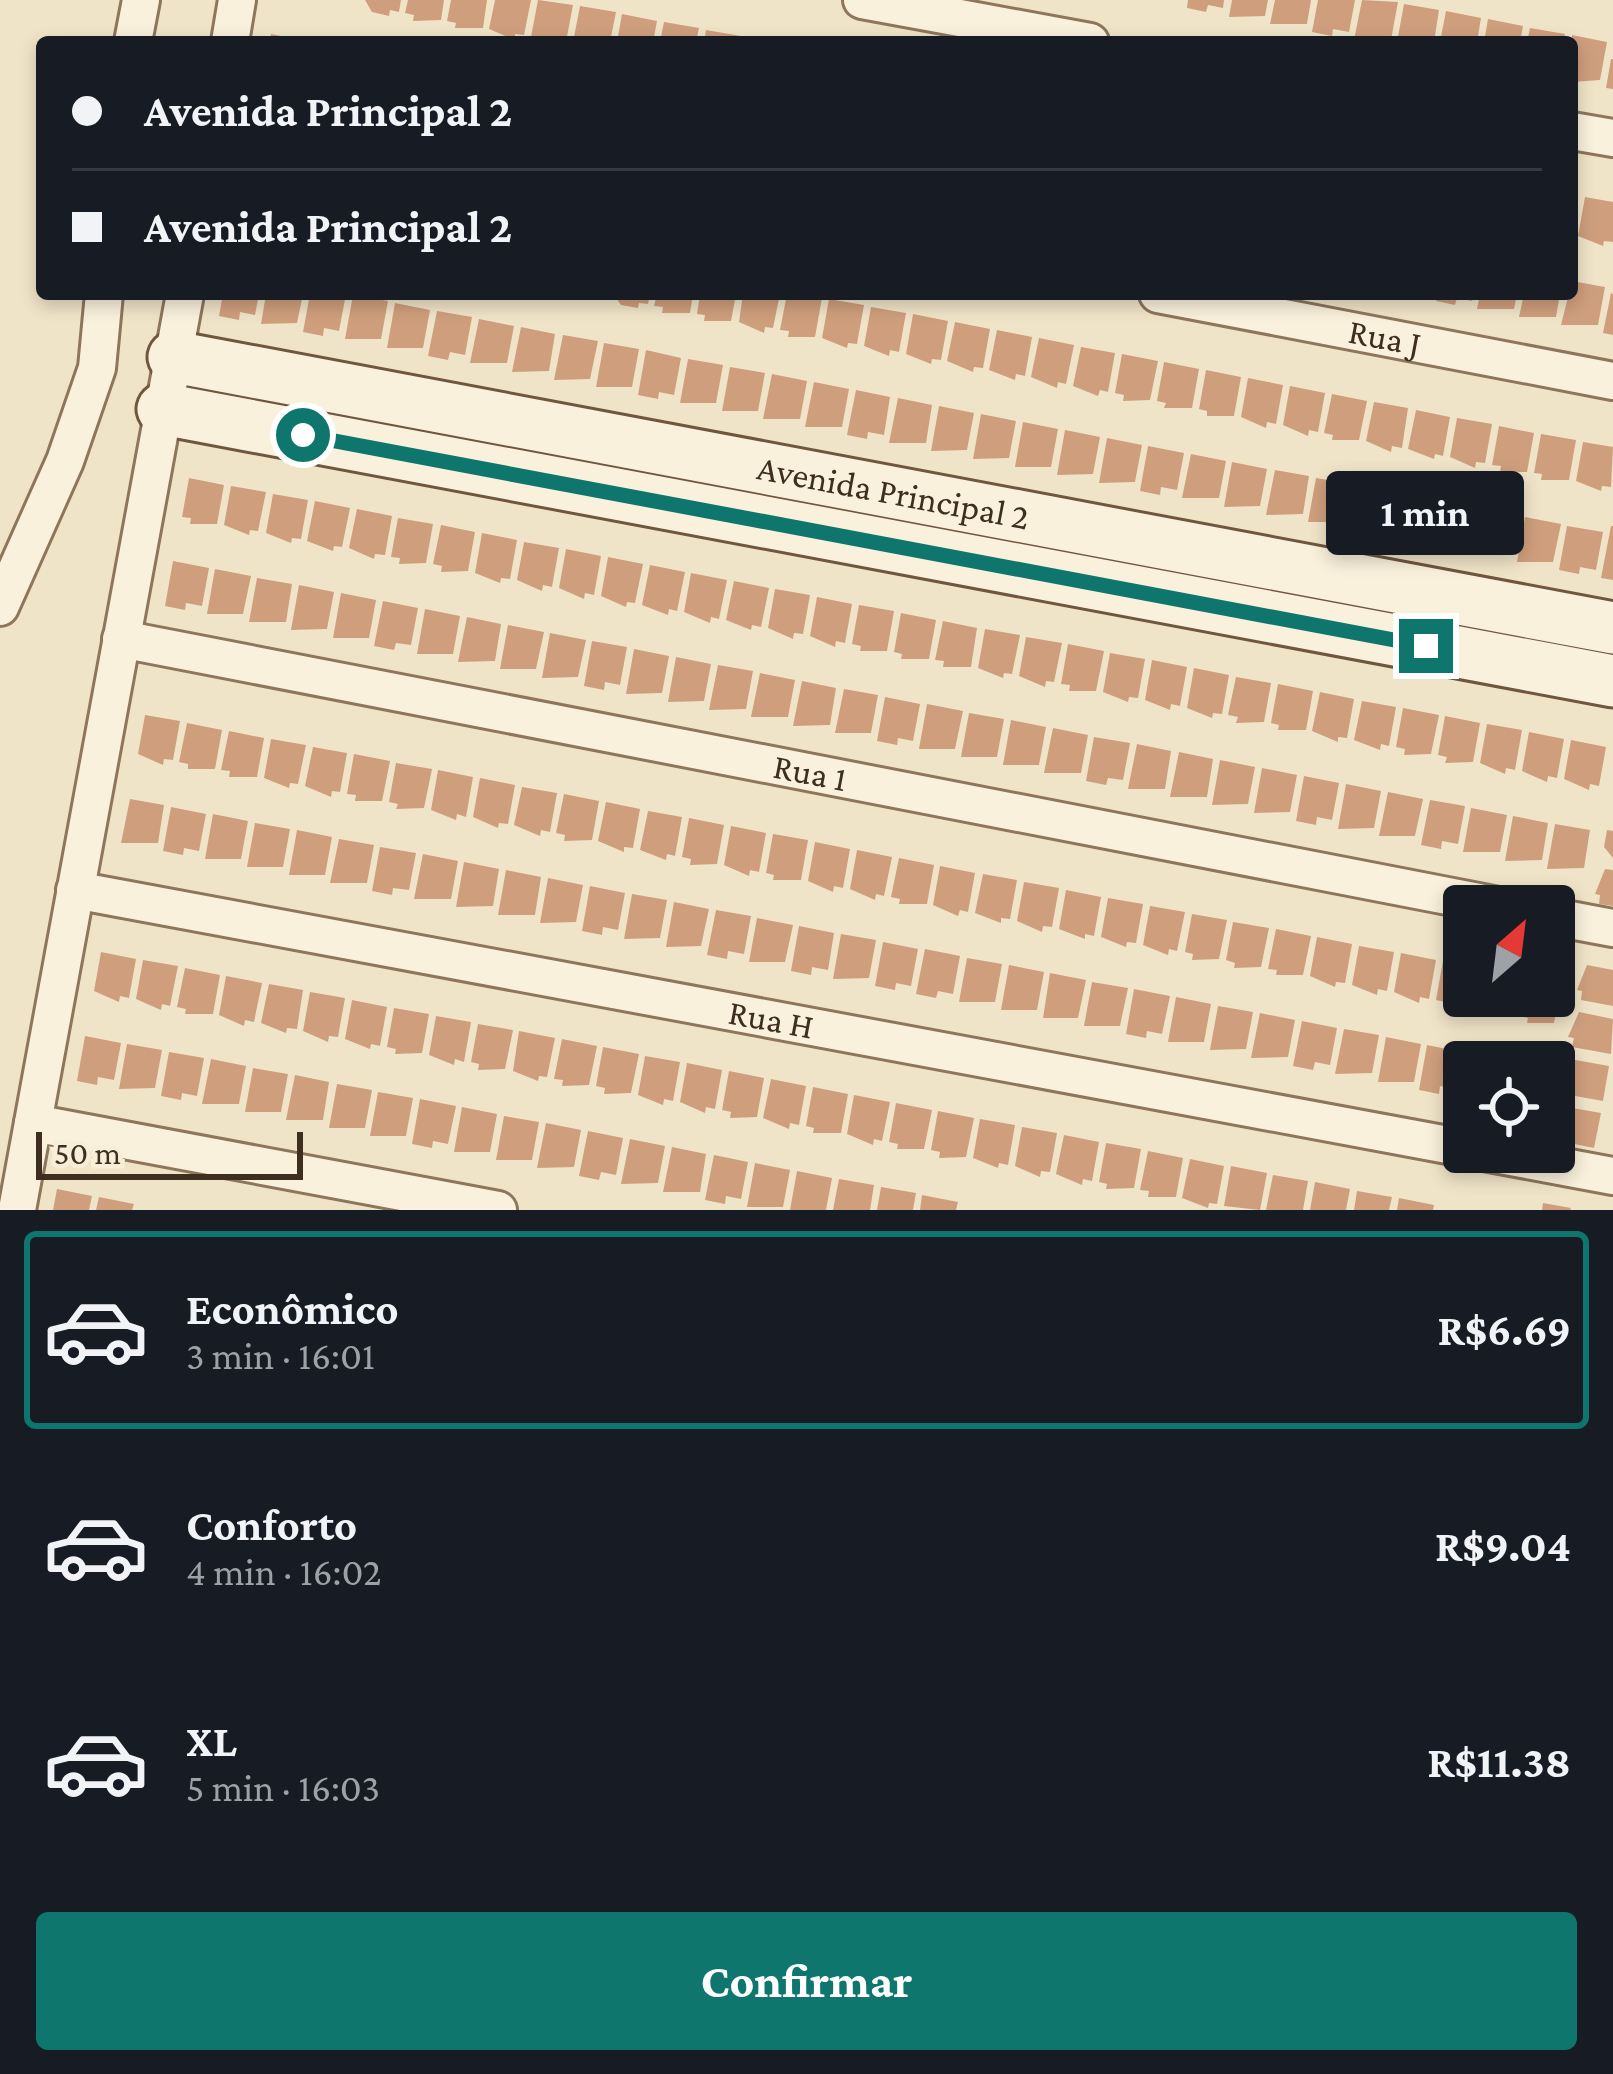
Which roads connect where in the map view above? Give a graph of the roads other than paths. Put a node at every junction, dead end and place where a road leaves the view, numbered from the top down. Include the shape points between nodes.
1 (141, 0) edge
2 (237, 0) edge
3 (862, 0) edge
4 (135, 36) edge
5 (231, 36) edge
6 (1057, 36) edge
7 (1578, 131) edge
8 (1613, 138) edge
9 (103, 300) edge
10 (184, 300) edge
11 (1189, 300) edge
12 (174, 357) junction
13 (1613, 381) edge
14 (163, 409) junction
15 (0, 607) edge
16 (1613, 628) edge
17 (121, 639) junction
18 (1613, 681) edge
19 (75, 890) junction
20 (1443, 895) edge
21 (1575, 921) edge
22 (1613, 928) edge
23 (33, 1123) junction
24 (1443, 1144) edge
25 (1575, 1169) edge
26 (1613, 1176) edge
27 (17, 1210) edge
28 (498, 1210) edge

1 - 4 street
2 - 5 street
3 - 6 street
7 - 8 street
9 - 15 street via 97,368
10 - 12 street
11 - 13 street, Rua J
12 - 14 street
12 - 16 street, Avenida Principal 2
14 - 17 street
14 - 18 street, Avenida Principal 2
17 - 19 street
17 - 20 street, Rua 1
19 - 23 street
19 - 24 street, Rua H
21 - 22 street
23 - 27 street
23 - 28 street
25 - 26 street

